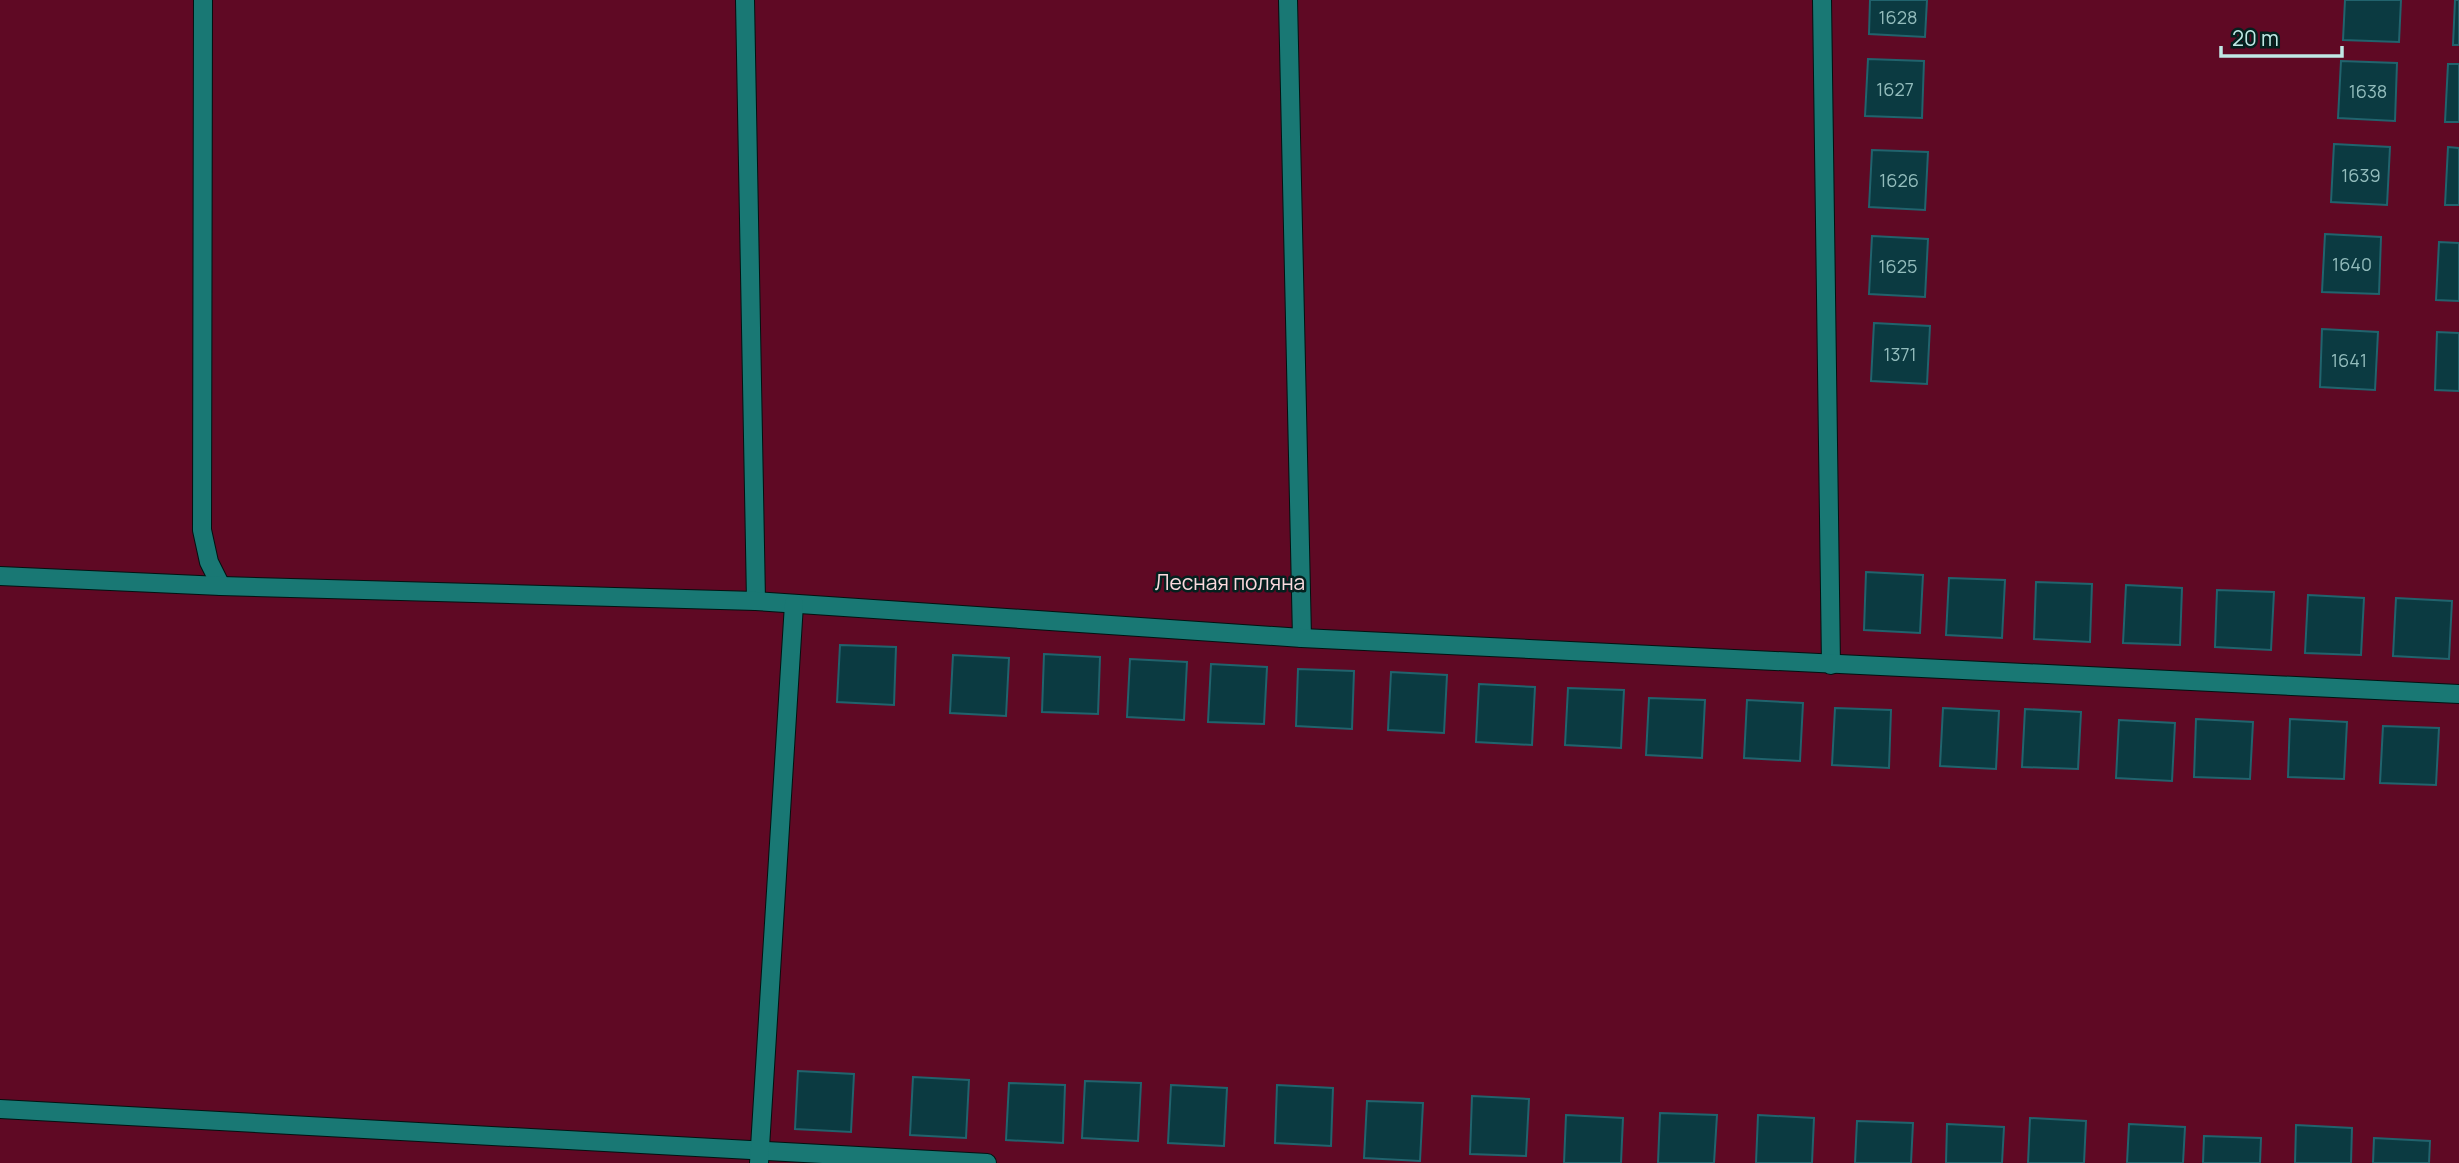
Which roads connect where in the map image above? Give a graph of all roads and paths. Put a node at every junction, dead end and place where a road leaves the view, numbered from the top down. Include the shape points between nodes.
1 (203, 0) edge
2 (744, 0) edge
3 (1288, 0) edge
4 (1822, 0) edge
5 (0, 576) edge
6 (221, 586) junction
7 (756, 601) junction
8 (794, 604) junction
9 (1302, 638) junction
10 (1830, 665) junction
11 (2459, 694) edge
12 (0, 1109) edge
13 (759, 1157) edge
14 (987, 1163) edge

1 - 6 street via 202,530 209,562
2 - 7 street
3 - 9 street
4 - 10 street
5 - 6 street
6 - 7 street
7 - 8 street
8 - 9 street
8 - 13 street
9 - 10 street
10 - 11 street
12 - 13 street
13 - 14 street

